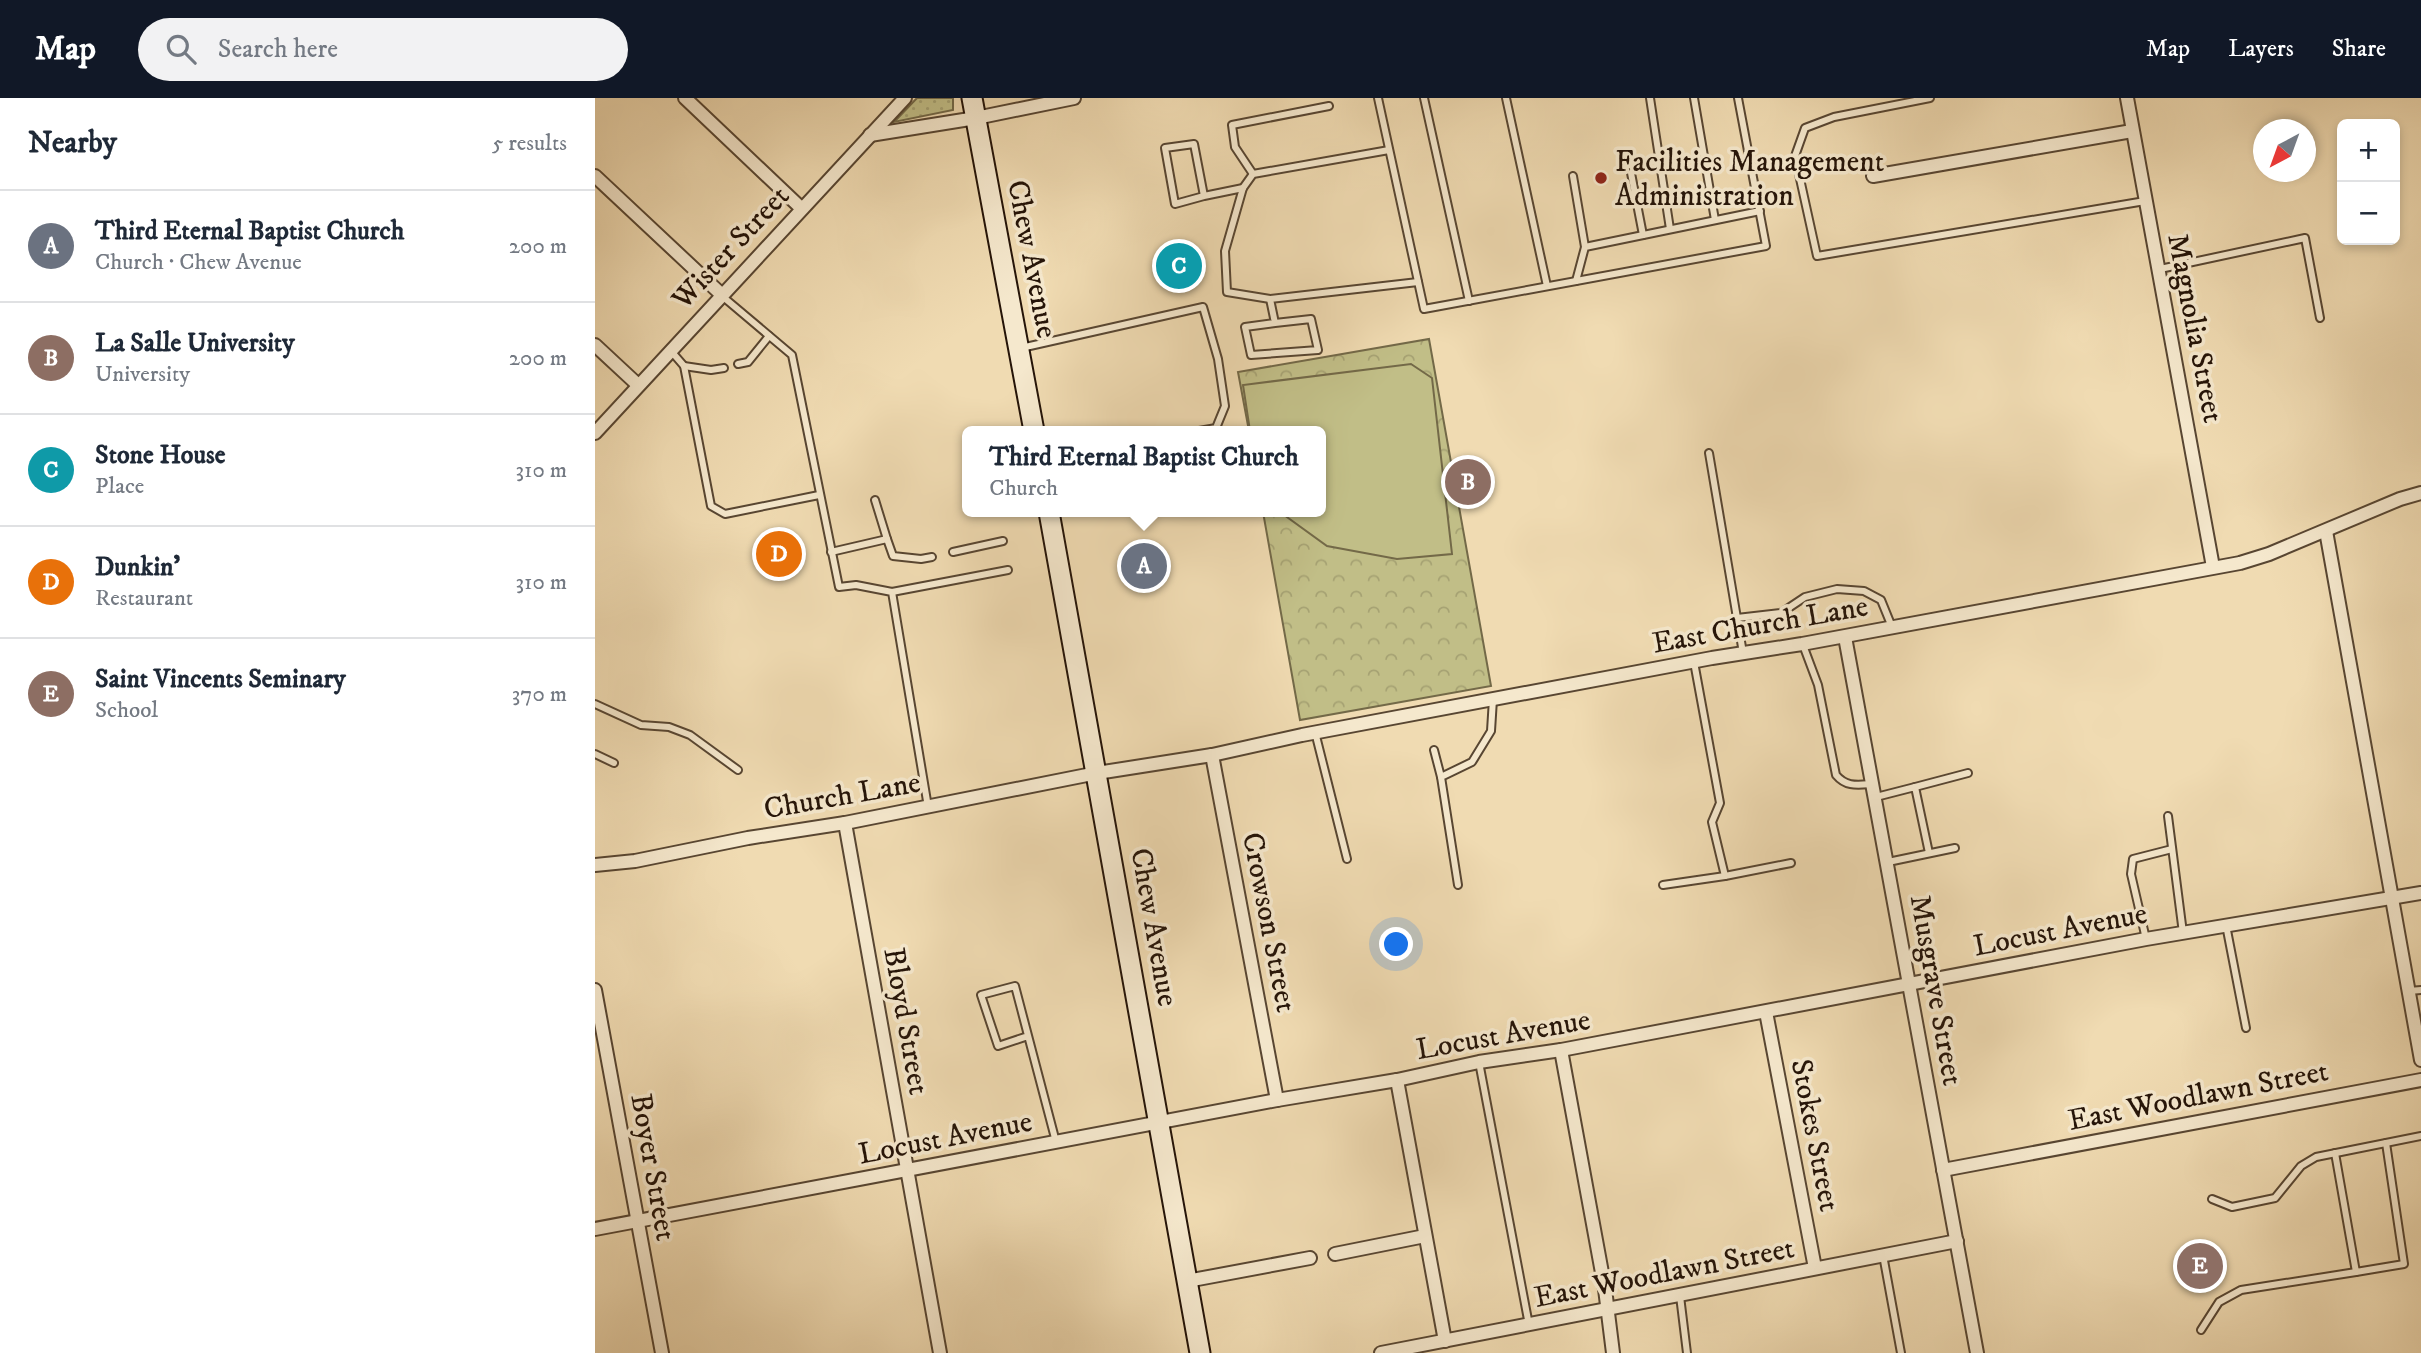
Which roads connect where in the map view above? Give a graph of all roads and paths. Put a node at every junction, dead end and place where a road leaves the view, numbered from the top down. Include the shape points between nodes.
1 (685, 98) edge
2 (905, 98) edge
3 (1074, 98) edge
4 (1378, 98) edge
5 (1424, 98) edge
6 (1506, 98) edge
7 (1650, 98) edge
8 (1694, 98) edge
9 (1738, 98) edge
10 (1930, 98) edge
11 (2127, 98) edge
12 (1329, 106) dead end
13 (974, 108) edge
14 (2132, 131) junction
15 (870, 135) junction
16 (1389, 150) junction
17 (1631, 173) dead end
18 (1253, 174) junction
19 (595, 176) edge
20 (1573, 176) dead end
21 (1873, 176) dead end
22 (1243, 188) junction
23 (1204, 197) junction
24 (2145, 201) junction
25 (801, 208) junction
26 (1760, 211) junction
27 (1715, 220) junction
28 (1670, 229) junction
29 (1643, 235) junction
30 (1585, 247) junction
31 (2159, 269) junction
32 (1576, 281) junction
33 (1418, 282) junction
34 (1547, 286) junction
35 (722, 295) junction
36 (1270, 299) junction
37 (1469, 301) junction
38 (2320, 318) dead end
39 (1275, 323) junction
40 (769, 336) junction
41 (595, 345) edge
42 (1019, 348) junction
43 (670, 351) junction
44 (738, 364) dead end
45 (684, 366) junction
46 (724, 368) dead end
47 (638, 385) junction
48 (1033, 426) edge
49 (1217, 426) edge
50 (595, 433) edge
51 (1709, 453) dead end
52 (2421, 493) edge
53 (819, 495) junction
54 (875, 500) dead end
55 (1050, 517) edge
56 (2326, 531) junction
57 (887, 539) junction
58 (1003, 541) dead end
59 (831, 552) junction
60 (953, 552) dead end
61 (932, 557) dead end
62 (2213, 567) junction
63 (1008, 570) dead end
64 (892, 592) junction
65 (1737, 618) junction
66 (1892, 627) junction
67 (1845, 636) junction
68 (1802, 644) junction
69 (1743, 653) junction
70 (1694, 662) junction
71 (1493, 699) junction
72 (595, 703) edge
73 (1315, 732) junction
74 (1434, 750) dead end
75 (595, 754) edge
76 (1212, 755) junction
77 (614, 763) dead end
78 (738, 770) dead end
79 (1097, 773) junction
80 (1968, 773) dead end
81 (1441, 777) junction
82 (1915, 787) junction
83 (1875, 790) junction
84 (928, 807) junction
85 (2168, 816) dead end
86 (845, 822) junction
87 (1955, 848) dead end
88 (2172, 849) junction
89 (1929, 853) junction
90 (1347, 859) dead end
91 (1888, 862) junction
92 (1791, 863) dead end
93 (595, 865) edge
94 (1725, 876) junction
95 (1458, 885) dead end
96 (1663, 885) dead end
97 (2421, 893) edge
98 (2391, 899) junction
99 (2226, 925) junction
100 (2183, 933) junction
101 (2146, 939) junction
102 (1909, 985) junction
103 (595, 990) edge
104 (2415, 990) edge
105 (1766, 1012) junction
106 (2246, 1028) dead end
107 (1028, 1036) junction
108 (1561, 1050) junction
109 (2421, 1060) edge
110 (1479, 1062) junction
111 (1397, 1080) junction
112 (2421, 1080) edge
113 (1277, 1100) junction
114 (1160, 1122) junction
115 (2421, 1136) edge
116 (1056, 1142) junction
117 (2386, 1143) junction
118 (2335, 1153) junction
119 (1943, 1170) junction
120 (906, 1172) junction
121 (2212, 1199) dead end
122 (638, 1222) junction
123 (595, 1229) edge
124 (1425, 1236) junction
125 (1957, 1241) junction
126 (1335, 1254) dead end
127 (1883, 1255) junction
128 (1310, 1258) dead end
129 (1815, 1269) junction
130 (2356, 1272) junction
131 (1187, 1281) junction
132 (1680, 1296) junction
133 (1607, 1310) junction
134 (1529, 1325) junction
135 (2201, 1330) dead end
136 (1445, 1341) junction
137 (662, 1353) edge
138 (940, 1353) edge
139 (1200, 1353) edge
140 (1381, 1353) edge
141 (1613, 1353) edge
142 (1687, 1353) edge
143 (1901, 1353) edge
144 (1977, 1353) edge

1 - 25 street
2 - 15 street, Wister Street
3 - 13 street
4 - 16 lane
5 - 37 lane
6 - 34 lane
7 - 28 lane
8 - 27 lane
9 - 26 lane
10 - 24 lane via 1834,117 1805,128 1795,156 1817,256
11 - 14 street, Magnolia Street
12 - 18 lane via 1232,125 1235,147
13 - 15 street
13 - 42 street, Chew Avenue
14 - 21 street
14 - 24 street, Magnolia Street
15 - 25 street, Wister Street
16 - 18 lane
16 - 33 lane
17 - 29 lane
18 - 22 lane
19 - 35 street
20 - 30 lane
22 - 23 lane
22 - 36 lane via 1226,251 1227,292
23 - 23 lane via 1194,144 1165,148 1175,204
24 - 31 street, Magnolia Street
25 - 35 street, Wister Street
26 - 27 lane
26 - 32 lane via 1766,246
27 - 28 lane
28 - 29 lane
29 - 30 lane
30 - 32 lane
31 - 38 lane via 2305,238
31 - 62 street, Magnolia Street
32 - 34 lane
33 - 36 lane
33 - 37 lane via 1425,309
34 - 37 lane
35 - 40 lane
35 - 43 street, Wister Street
36 - 39 lane
39 - 39 lane via 1245,327 1251,355 1318,350 1311,319
40 - 44 lane via 748,362
40 - 53 lane via 792,355
41 - 47 street
42 - 48 street, Chew Avenue
42 - 49 lane via 1203,307 1225,407
43 - 45 lane
43 - 47 street, Wister Street
45 - 46 lane
45 - 53 lane via 711,506 725,514
47 - 50 street, Wister Street
51 - 65 lane
52 - 56 street, East Church Lane
53 - 59 lane
54 - 57 lane
55 - 79 street, Chew Avenue
56 - 62 street, East Church Lane via 2257,559
56 - 98 street
57 - 59 lane
57 - 61 lane via 893,556
58 - 60 lane
59 - 64 lane via 839,587 856,585
62 - 66 street, East Church Lane
63 - 64 lane
64 - 84 lane
65 - 66 lane via 1781,613 1805,597 1837,589 1864,591 1881,600
65 - 69 lane
66 - 67 street, East Church Lane
67 - 68 street, East Church Lane
67 - 83 street, Musgrave Street
68 - 69 street, East Church Lane
68 - 83 lane via 1818,685 1836,775 1842,782
69 - 70 street, East Church Lane
70 - 71 street, East Church Lane
70 - 94 lane via 1720,803 1712,822
71 - 73 street, East Church Lane
71 - 81 lane via 1491,731 1472,762
72 - 78 lane via 641,725 669,727 689,735
73 - 76 street, East Church Lane
73 - 90 lane
74 - 81 lane
75 - 77 lane
76 - 79 street, East Church Lane
76 - 113 street, Crowson Street
79 - 84 street, Church Lane
79 - 114 street, Chew Avenue
80 - 82 lane
81 - 95 lane
82 - 83 lane
82 - 89 lane
83 - 91 street, Musgrave Street
84 - 86 street, Church Lane
85 - 88 lane
86 - 93 street, Church Lane
86 - 120 street, Bloyd Street
87 - 89 lane
88 - 100 lane
88 - 101 lane via 2133,859 2131,874
89 - 91 lane
91 - 102 street, Musgrave Street
92 - 94 lane
94 - 96 lane
97 - 98 street, Locust Avenue
98 - 99 street, Locust Avenue
98 - 104 street
99 - 100 street, Locust Avenue
99 - 106 lane
100 - 101 street, Locust Avenue
101 - 102 street, Locust Avenue
102 - 105 street, Locust Avenue
102 - 119 street, Musgrave Street
103 - 122 street, Boyer Street
104 - 109 street
105 - 108 street, Locust Avenue
105 - 129 street, Stokes Street
107 - 107 lane via 1015,986 982,995 998,1046
107 - 116 lane
108 - 110 street, Locust Avenue
108 - 133 street
110 - 111 street, Locust Avenue
110 - 134 lane
111 - 113 street, Locust Avenue
111 - 124 street
112 - 119 street, East Woodlawn Street
113 - 114 street, Locust Avenue
114 - 116 street, Locust Avenue
114 - 131 street, Chew Avenue
115 - 117 lane
116 - 120 street, Locust Avenue
117 - 118 lane
117 - 130 lane via 2404,1264
118 - 121 lane via 2301,1166 2275,1198 2232,1207
118 - 130 lane
119 - 125 street, Musgrave Street
120 - 122 street, Locust Avenue
120 - 138 street, Bloyd Street
122 - 123 street, Locust Avenue
122 - 137 street, Boyer Street
124 - 126 street
124 - 136 street
125 - 127 street, East Woodlawn Street
125 - 144 street, Musgrave Street
127 - 129 street, East Woodlawn Street
127 - 143 lane
128 - 131 street
129 - 132 street, East Woodlawn Street
130 - 135 lane via 2241,1290 2219,1302
131 - 139 street, Chew Avenue
132 - 133 street, East Woodlawn Street
132 - 142 lane
133 - 134 street, East Woodlawn Street
133 - 141 street
134 - 136 street, East Woodlawn Street
136 - 140 street, East Woodlawn Street

